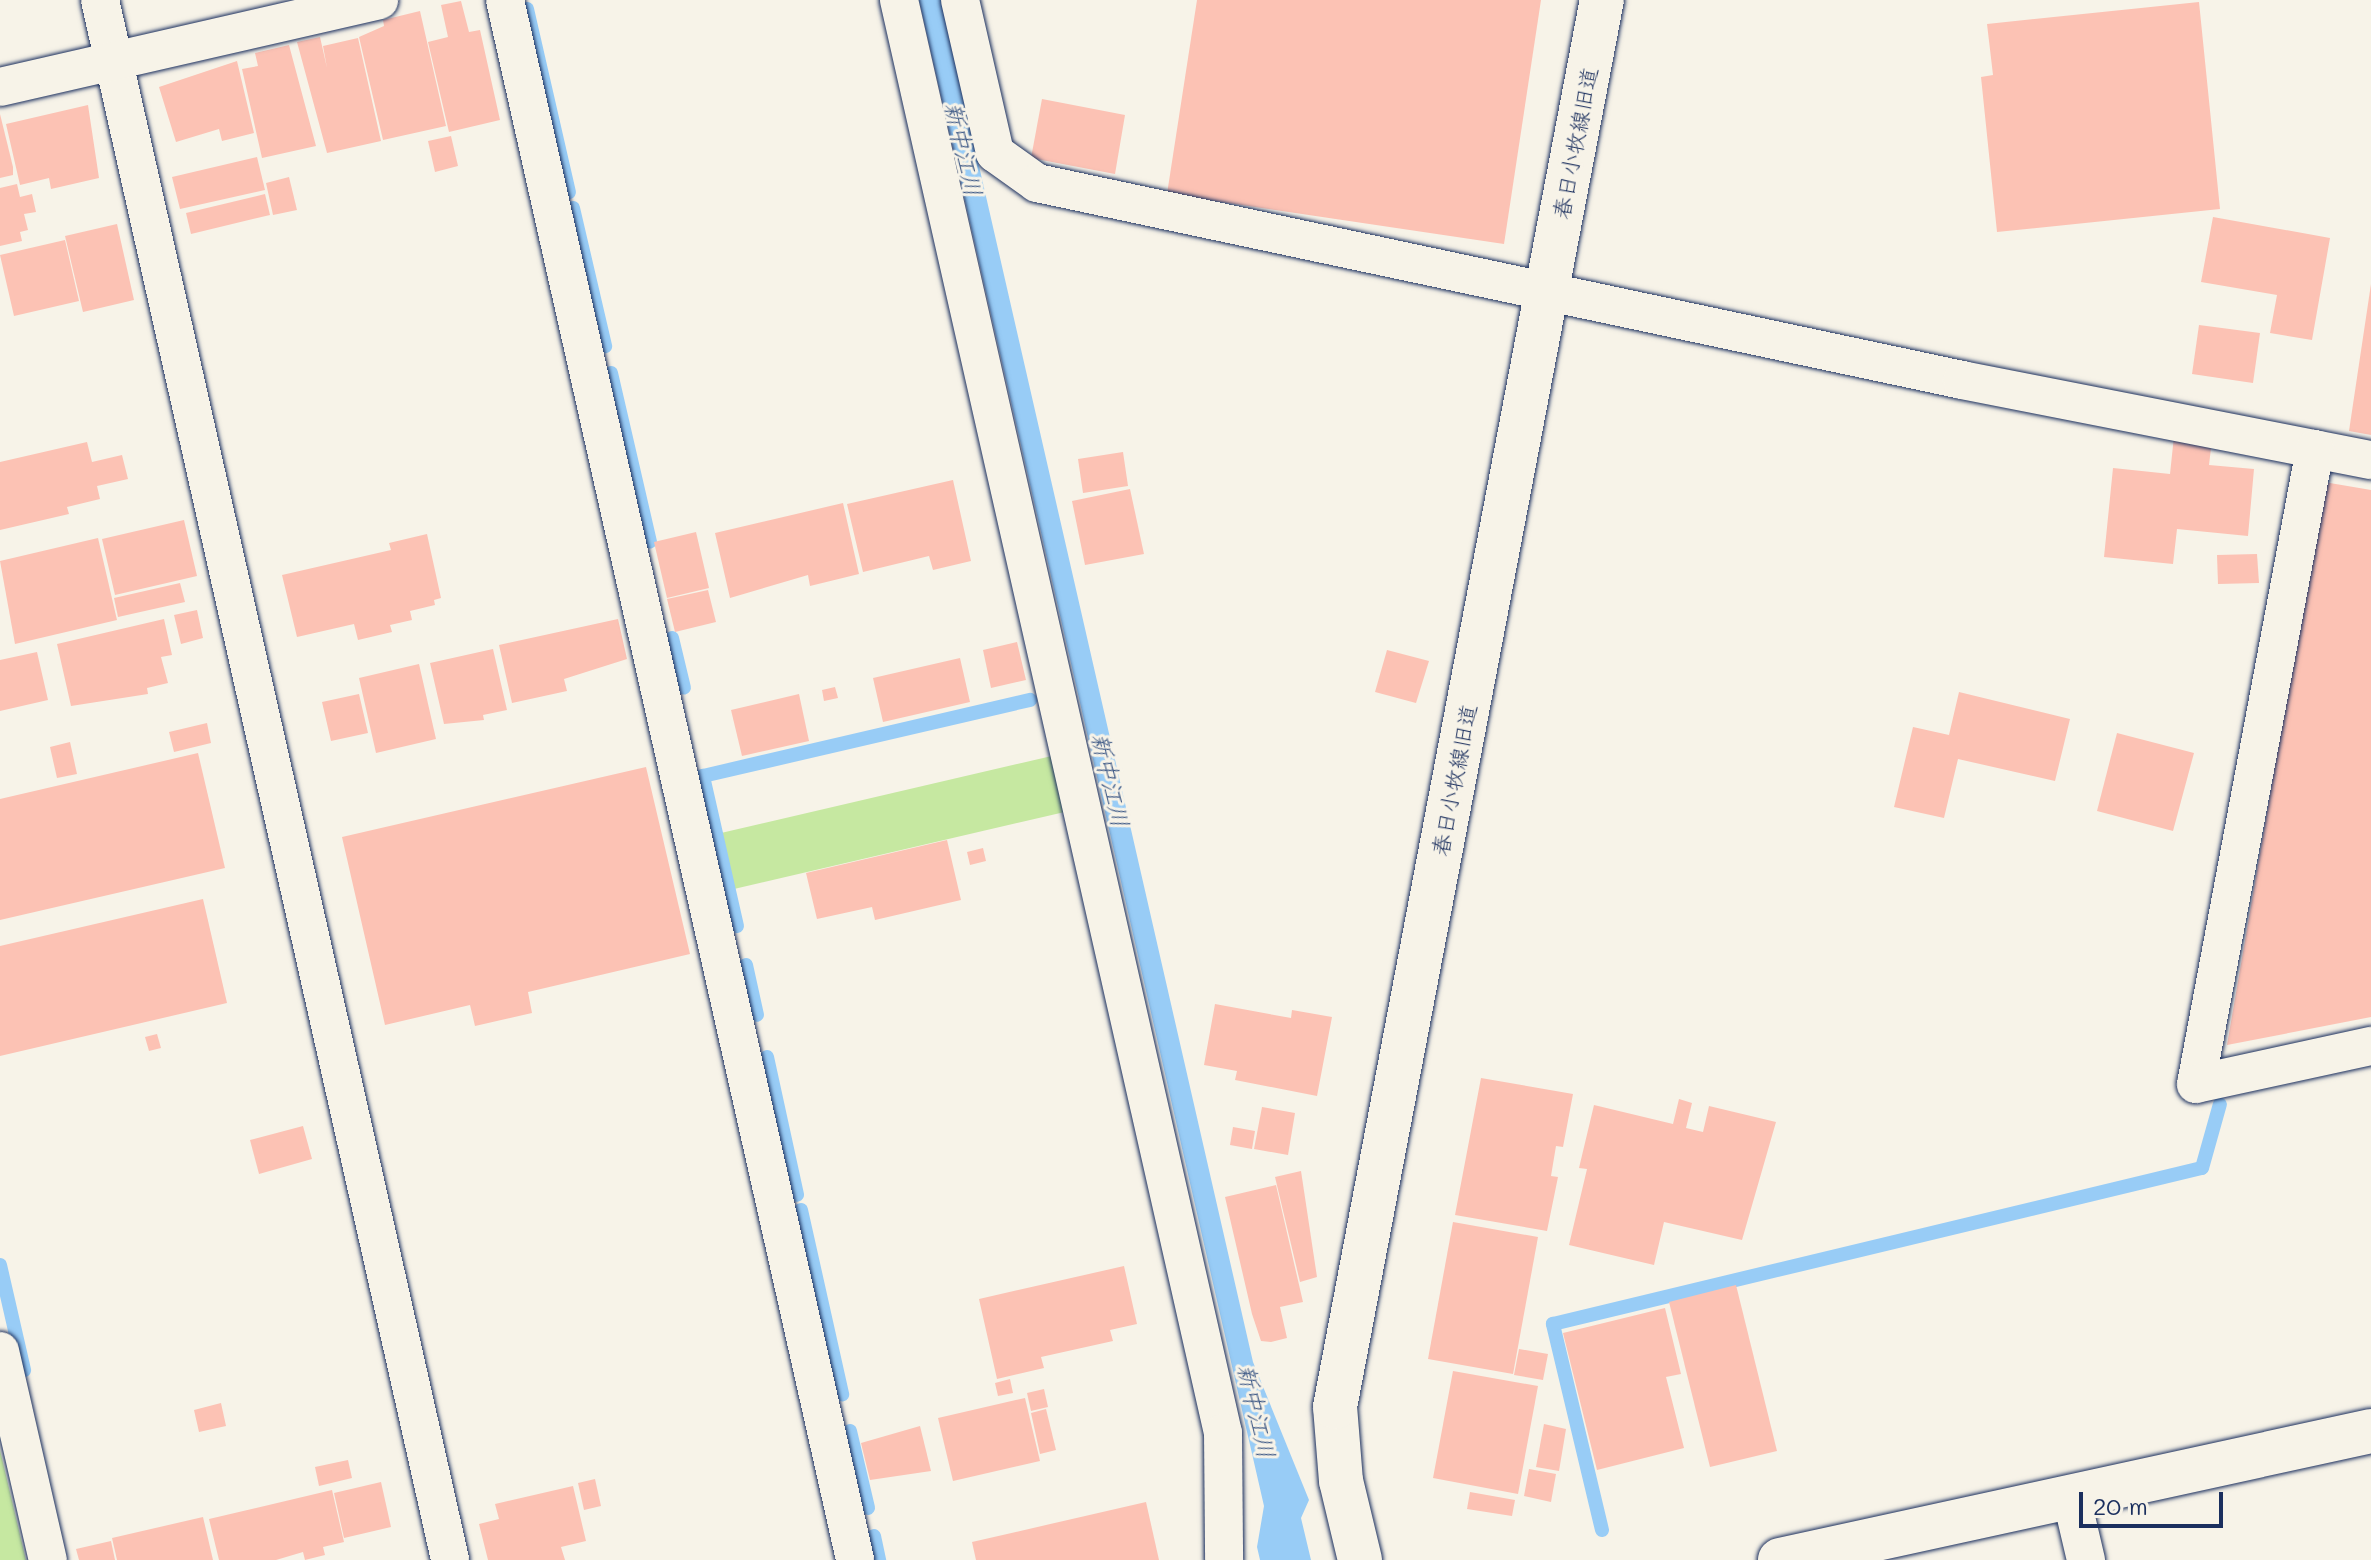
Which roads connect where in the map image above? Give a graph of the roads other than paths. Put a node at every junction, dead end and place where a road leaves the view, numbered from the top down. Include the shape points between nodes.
1 (100, 0) edge
2 (379, 0) edge
3 (505, 0) edge
4 (899, 0) edge
5 (960, 0) edge
6 (1602, 0) edge
7 (114, 61) junction
8 (0, 87) edge
9 (1547, 289) junction
10 (2315, 449) junction
11 (2371, 460) edge
12 (2371, 1046) edge
13 (0, 1351) edge
14 (2371, 1431) edge
15 (2071, 1496) junction
16 (48, 1560) edge
17 (450, 1560) edge
18 (855, 1560) edge
19 (1224, 1560) edge
20 (1360, 1560) edge
21 (1780, 1560) edge
22 (2086, 1560) edge

1 - 7 street
2 - 7 street
3 - 18 street
4 - 19 street via 1223,1433
5 - 9 street via 995,153 1037,183
6 - 9 street, 春日小牧線旧道
7 - 8 street
7 - 17 street
9 - 10 street via 1962,380
9 - 20 street, 春日小牧線旧道 via 1335,1407 1341,1481
10 - 11 street
10 - 12 street via 2196,1084
13 - 16 street
14 - 15 street
15 - 21 street
15 - 22 street

